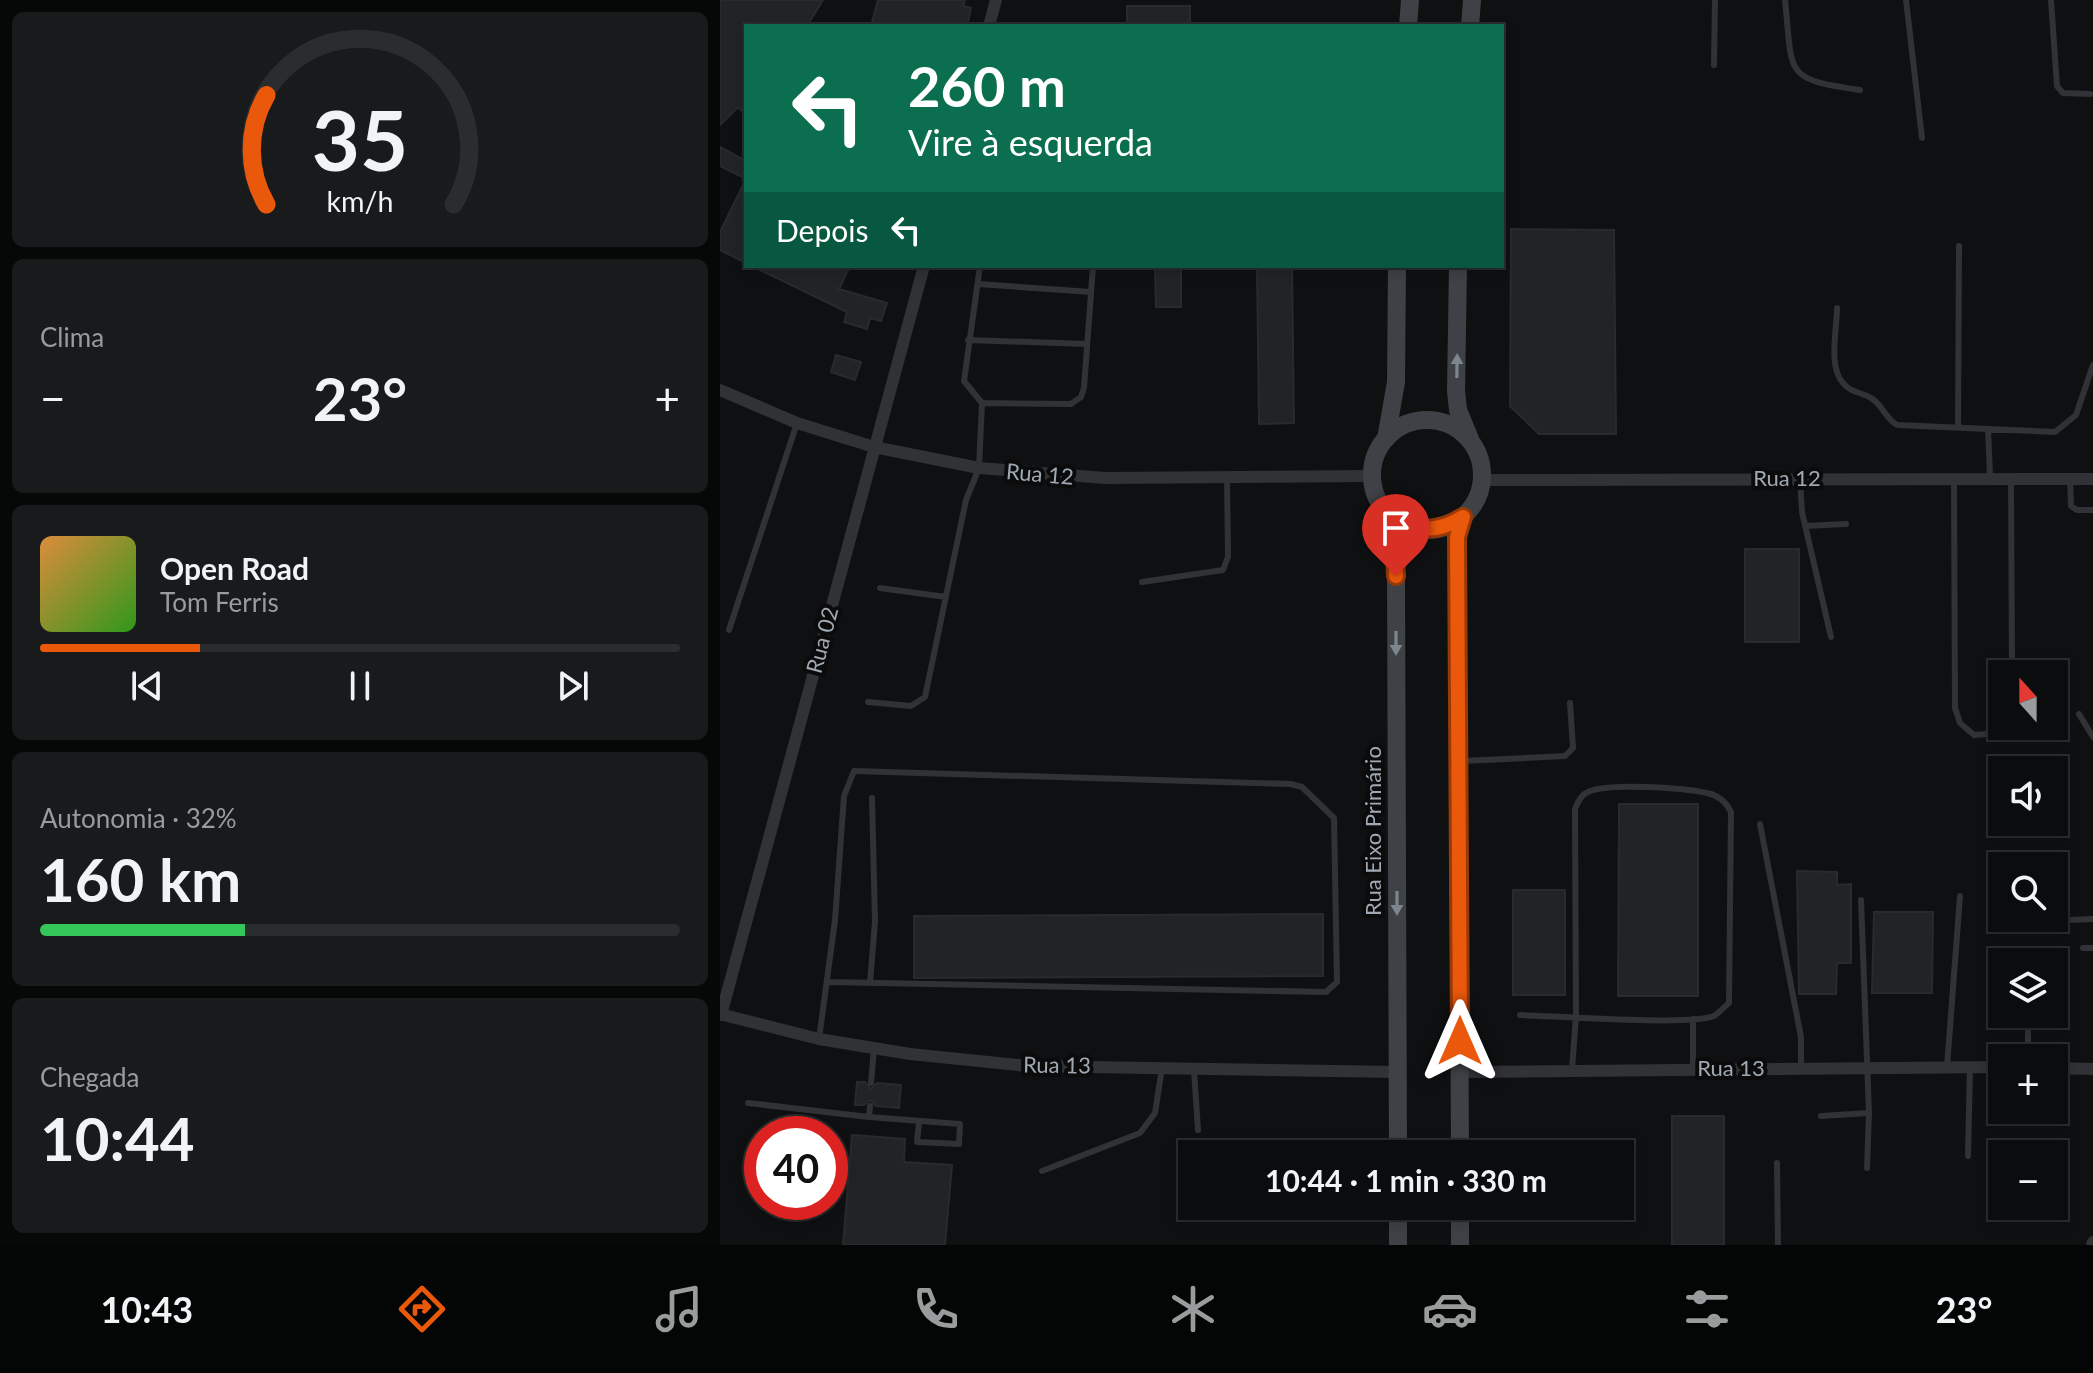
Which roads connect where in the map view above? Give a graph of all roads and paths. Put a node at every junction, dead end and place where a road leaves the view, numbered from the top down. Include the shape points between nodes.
1 (996, 0) edge
2 (1410, 0) edge
3 (1472, 0) edge
4 (1715, 0) edge
5 (1785, 0) edge
6 (1906, 0) edge
7 (2051, 0) edge
8 (990, 24) edge
9 (1408, 24) edge
10 (1470, 24) edge
11 (1714, 65) dead end
12 (1860, 90) dead end
13 (2090, 94) dead end
14 (1922, 138) dead end
15 (1959, 246) dead end
16 (923, 268) edge
17 (980, 268) edge
18 (1093, 268) edge
19 (1397, 268) edge
20 (1458, 268) edge
21 (978, 284) junction
22 (1091, 292) junction
23 (1837, 308) dead end
24 (968, 340) junction
25 (1087, 344) junction
26 (2093, 365) edge
27 (720, 390) edge
28 (982, 403) junction
29 (797, 423) junction
30 (1958, 428) junction
31 (1988, 429) junction
32 (1386, 439) junction
33 (1471, 442) junction
34 (874, 447) junction
35 (979, 468) junction
36 (1227, 475) junction
37 (1372, 476) junction
38 (1990, 476) junction
39 (2011, 477) junction
40 (1800, 478) junction
41 (1954, 478) junction
42 (2070, 478) junction
43 (2093, 479) edge
44 (1482, 480) junction
45 (1384, 510) junction
46 (2093, 510) edge
47 (1463, 517) junction
48 (1846, 524) dead end
49 (1805, 526) junction
50 (1142, 582) dead end
51 (880, 588) dead end
52 (946, 597) junction
53 (729, 630) dead end
54 (1831, 637) dead end
55 (2012, 660) edge
56 (868, 702) dead end
57 (1570, 703) dead end
58 (2079, 714) dead end
59 (1988, 733) edge
60 (2093, 737) edge
61 (1458, 762) junction
62 (872, 798) dead end
63 (1760, 824) dead end
64 (1960, 896) dead end
65 (1861, 900) dead end
66 (2093, 919) edge
67 (2069, 920) dead end
68 (2083, 948) dead end
69 (2093, 948) edge
70 (828, 982) junction
71 (870, 983) junction
72 (720, 1014) edge
73 (1520, 1015) dead end
74 (1576, 1016) junction
75 (1693, 1019) junction
76 (819, 1039) junction
77 (874, 1048) junction
78 (1193, 1066) junction
79 (1867, 1066) junction
80 (1163, 1067) junction
81 (1947, 1067) junction
82 (1970, 1067) junction
83 (1988, 1067) edge
84 (1693, 1068) junction
85 (1801, 1068) junction
86 (2068, 1068) edge
87 (1572, 1069) junction
88 (2093, 1069) edge
89 (1398, 1072) junction
90 (1460, 1072) junction
91 (871, 1083) dead end
92 (748, 1103) dead end
93 (870, 1106) dead end
94 (1869, 1113) junction
95 (1821, 1116) dead end
96 (869, 1117) junction
97 (919, 1122) junction
98 (1198, 1130) dead end
99 (1398, 1140) edge
100 (1460, 1140) edge
101 (1968, 1156) dead end
102 (1777, 1163) dead end
103 (1867, 1168) dead end
104 (1042, 1171) dead end
105 (1398, 1220) edge
106 (1460, 1220) edge
107 (1398, 1245) edge
108 (1460, 1245) edge
109 (1778, 1245) edge

1 - 8 street
2 - 9 street
3 - 10 street
4 - 11 lane
5 - 12 lane via 1797,71 1813,83
6 - 14 lane
7 - 13 lane via 2057,86 2063,93
15 - 30 lane
16 - 34 street, Rua 02
17 - 21 lane
18 - 22 lane
19 - 32 street via 1396,382
33 -> 20 street via 1456,391
21 - 22 lane
21 - 24 lane
22 - 25 lane
23 - 30 lane via 1835,369 1841,382 1872,398 1897,425
24 - 25 lane
24 - 28 lane via 964,381
25 - 28 lane via 1084,388 1071,404
26 - 31 lane via 2076,415 2055,432
27 - 29 street, Rua 12
28 - 35 lane
29 - 34 street, Rua 12
29 - 53 lane
30 - 31 lane
31 - 38 lane
32 - 33 street via 1413,422 1429,420 1445,423
32 - 37 street
33 - 44 street
34 - 35 street, Rua 12
34 - 72 street, Rua 02
35 - 36 street, Rua 12 via 1105,478
35 - 52 lane via 966,500
36 - 37 street, Rua 12
36 - 50 lane via 1228,557 1223,570
37 - 45 street
38 - 39 street, Rua 12
38 - 41 street, Rua 12
39 - 42 street, Rua 12
39 - 55 lane
40 - 41 street, Rua 12
40 - 44 street, Rua 12
40 - 49 lane
41 - 59 lane via 1955,708 1960,723 1974,735
42 - 43 street, Rua 12
42 - 46 lane via 2073,508
44 - 47 street
45 - 47 street via 1413,529 1448,526
45 -> 89 street, Rua Eixo Primário via 1394,537 1396,576
47 - 61 street via 1457,537
48 - 49 lane
49 - 54 lane
51 - 52 lane
52 - 56 lane via 925,697 911,706
57 - 61 lane via 1573,748 1565,756
58 - 60 lane
61 - 90 street
62 - 71 lane via 875,922
63 - 85 lane via 1801,1037
64 - 81 lane
65 - 79 lane
66 - 67 lane
68 - 69 lane
70 - 71 lane
70 - 71 lane via 844,796 850,774 860,769 1291,784 1302,787 1334,818 1337,982 1326,992
70 - 76 lane
72 - 76 street, Rua 13
73 - 74 lane
74 - 75 lane
74 - 75 lane via 1575,809 1586,793 1615,787 1708,793 1731,812 1729,1003 1715,1016
74 - 87 lane
75 - 84 lane
76 - 77 street, Rua 13
77 - 80 street, Rua 13 via 1027,1066
77 - 91 lane
78 - 80 street, Rua 13
78 - 89 street, Rua 13
78 - 98 lane
79 - 81 street, Rua 13
79 - 85 street, Rua 13
79 - 94 lane
80 - 104 lane via 1155,1113 1140,1133
81 - 82 street, Rua 13
82 - 83 street, Rua 13
82 - 101 lane
84 - 85 street, Rua 13
84 - 87 street, Rua 13
86 - 88 street
87 - 90 street, Rua 13
89 - 99 street, Rua Eixo Primário
90 - 100 street
92 - 96 lane
93 - 96 lane
94 - 95 lane
94 - 103 lane
96 - 97 lane
97 - 97 lane via 960,1124 959,1144 917,1142
102 - 109 lane
105 - 107 street
106 - 108 street

